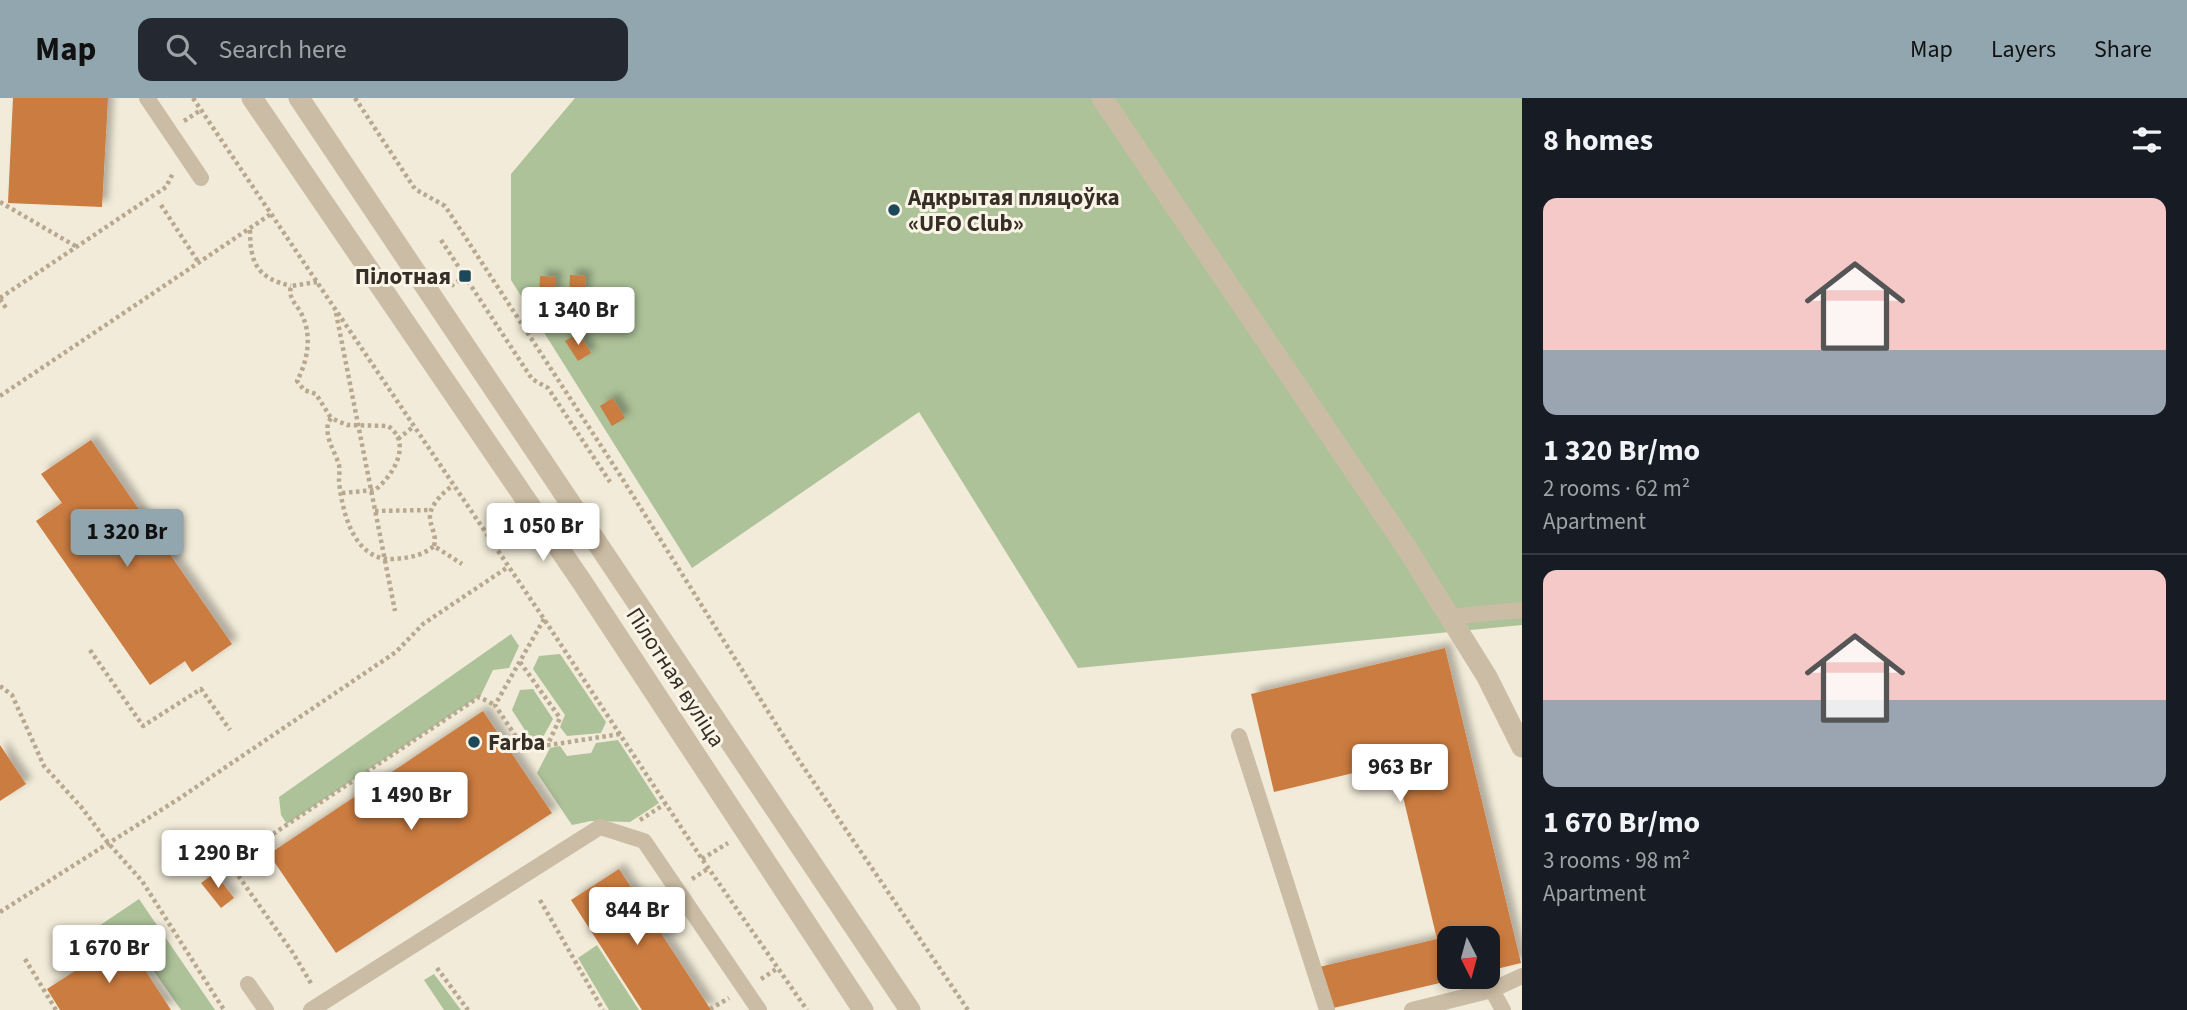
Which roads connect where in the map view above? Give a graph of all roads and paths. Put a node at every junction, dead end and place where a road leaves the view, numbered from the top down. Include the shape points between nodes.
1 (147, 98) edge
2 (193, 98) edge
3 (252, 98) edge
4 (299, 98) edge
5 (355, 98) edge
6 (1102, 98) edge
7 (174, 168) dead end
8 (201, 178) dead end
9 (0, 202) edge
10 (161, 205) dead end
11 (271, 214) junction
12 (250, 229) junction
13 (441, 240) dead end
14 (77, 247) junction
15 (199, 263) junction
16 (317, 282) junction
17 (291, 286) junction
18 (0, 299) edge
19 (6, 308) dead end
20 (336, 310) junction
21 (0, 396) edge
22 (331, 418) junction
23 (359, 426) junction
24 (414, 426) junction
25 (397, 439) junction
26 (610, 482) dead end
27 (453, 485) junction
28 (372, 491) junction
29 (342, 493) junction
30 (431, 510) junction
31 (375, 511) junction
32 (434, 546) junction
33 (385, 559) junction
34 (610, 563) junction
35 (462, 564) dead end
36 (508, 567) junction
37 (582, 582) junction
38 (1522, 610) edge
39 (395, 611) dead end
40 (1448, 617) junction
41 (544, 619) junction
42 (90, 650) dead end
43 (520, 662) junction
44 (0, 686) edge
45 (495, 705) junction
46 (230, 730) dead end
47 (620, 734) junction
48 (1239, 736) dead end
49 (547, 745) junction
50 (1522, 747) edge
51 (745, 831) junction
52 (273, 834) dead end
53 (210, 836) dead end
54 (109, 844) junction
55 (702, 859) junction
56 (540, 900) dead end
57 (0, 912) edge
58 (65, 932) dead end
59 (25, 958) dead end
60 (87, 964) dead end
61 (437, 968) dead end
62 (1522, 976) edge
63 (247, 984) dead end
64 (1492, 990) junction
65 (317, 1006) edge
66 (56, 1010) edge
67 (224, 1010) edge
68 (266, 1010) edge
69 (468, 1010) edge
70 (603, 1010) edge
71 (760, 1010) edge
72 (807, 1010) edge
73 (863, 1010) edge
74 (910, 1010) edge
75 (968, 1010) edge
76 (1326, 1010) edge
77 (1412, 1010) edge
78 (1503, 1010) edge

1 - 8 lane
2 - 11 path
3 - 37 street, Пілотная вуліца
4 - 34 street, Пілотная вуліца
5 - 75 path via 415,189 445,206 796,756
6 - 40 street via 1408,550
7 - 14 path via 166,187
9 - 14 path
10 - 15 path
11 - 12 path
11 - 16 path
12 - 15 path
12 - 17 path via 252,257 260,273
13 - 26 path via 533,379 548,388
14 - 18 path
15 - 21 path
16 - 17 path
16 - 20 path
17 - 22 path via 289,293 303,317 309,349 298,381 304,390 316,394
18 - 19 path
20 - 23 path
20 - 24 path
22 - 23 path
22 - 29 path via 327,429
23 - 25 path via 388,426
23 - 28 path
24 - 25 path
24 - 27 path
25 - 28 path via 398,463
27 - 30 path
27 - 36 path
28 - 29 path
28 - 31 path
29 - 33 path via 352,534 365,550
30 - 31 path
30 - 32 path
31 - 33 path
32 - 33 path via 416,556
32 - 35 path
33 - 39 path
34 - 37 street
34 - 74 street, Пілотная вуліца
36 - 41 path
36 - 54 path via 423,624 396,652
37 - 51 street, Пілотная вуліца
38 - 40 lane
40 - 50 street via 1487,677
41 - 43 path
41 - 47 path
42 - 46 path via 143,726 201,689
43 - 45 path
43 - 49 path via 560,718
44 - 54 path via 12,695 44,766
45 - 49 path via 524,748
45 - 52 path via 479,697
47 - 49 path
47 - 55 path
48 - 76 lane
51 - 55 path
51 - 73 street, Пілотная вуліца
53 - 65 path via 293,953
54 - 57 path
54 - 67 path via 142,881
55 - 72 path
56 - 70 path
58 - 60 path
59 - 66 path
61 - 69 path
62 - 64 lane
63 - 68 lane
64 - 77 lane
64 - 78 lane
65 - 71 lane via 600,827 644,841

